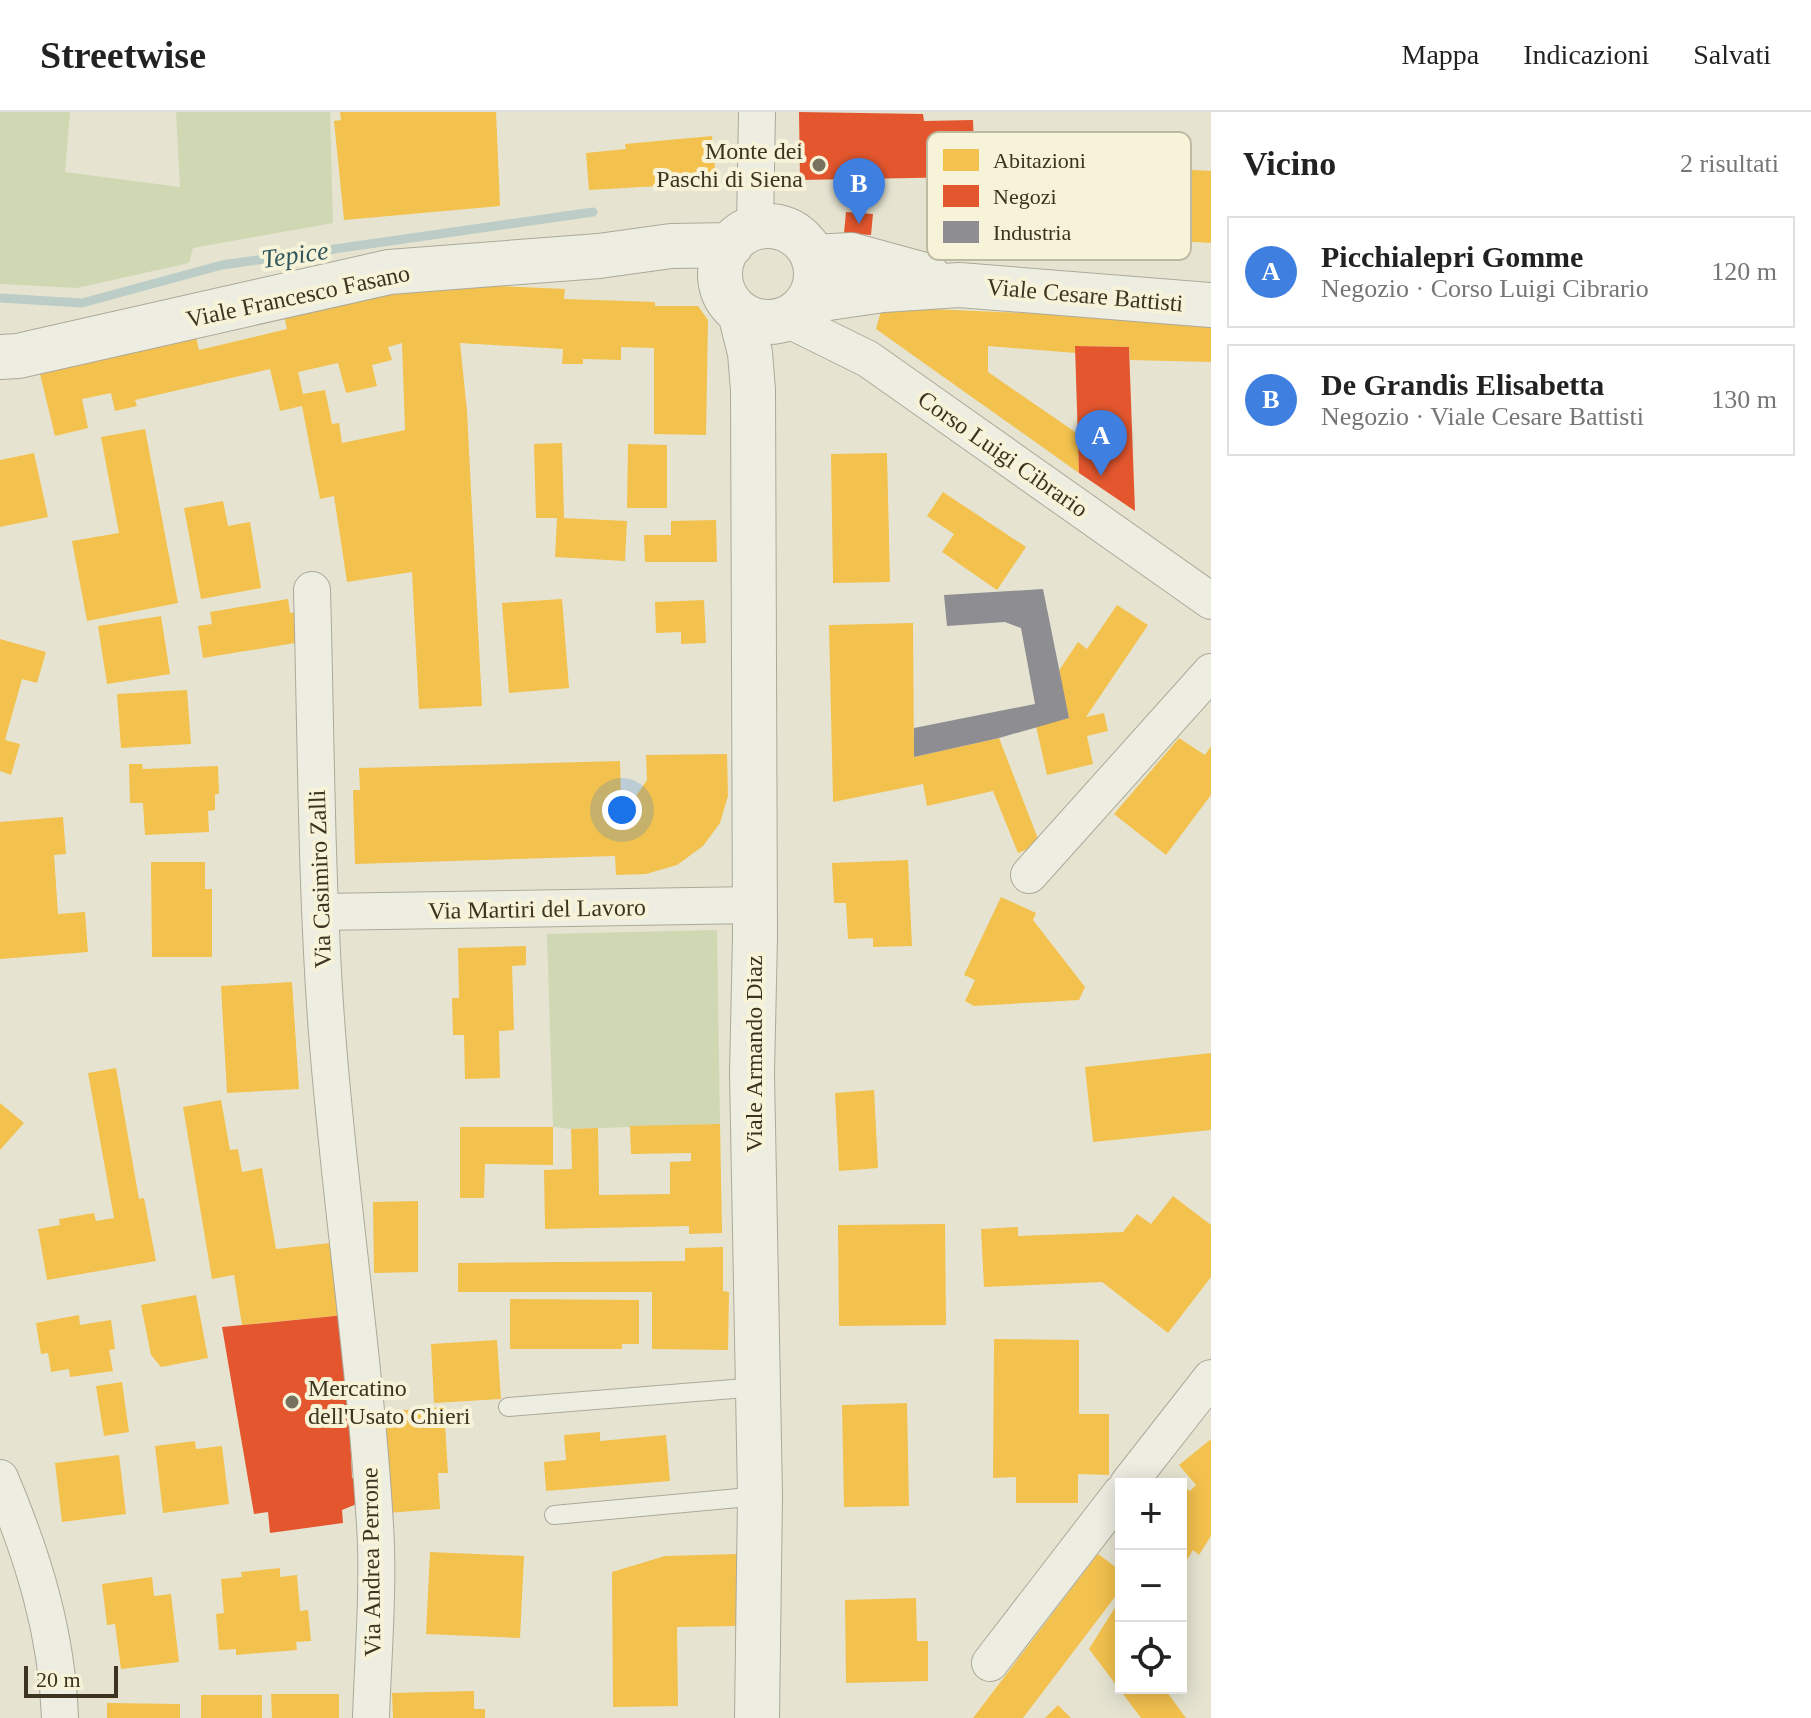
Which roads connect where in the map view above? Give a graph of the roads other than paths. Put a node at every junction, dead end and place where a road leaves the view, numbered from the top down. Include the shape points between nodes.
1 (757, 112) edge
2 (813, 257) junction
3 (959, 285) junction
4 (760, 287) junction
5 (1211, 305) edge
6 (0, 357) edge
7 (312, 590) dead end
8 (1211, 601) edge
9 (1209, 677) edge
10 (1029, 875) dead end
11 (754, 905) junction
12 (320, 912) junction
13 (339, 1168) joint
14 (1211, 1378) edge
15 (758, 1387) junction
16 (508, 1407) dead end
17 (0, 1478) edge
18 (1133, 1478) edge
19 (760, 1496) junction
20 (1115, 1501) edge
21 (554, 1515) dead end
22 (17, 1565) edge
23 (990, 1663) dead end
24 (60, 1718) edge
25 (371, 1718) edge
26 (757, 1718) edge

1 - 4 street
2 - 3 street, Viale Cesare Battisti via 851,255
2 - 4 street, Viale Armando Diaz via 816,282
2 - 4 street via 796,235 769,226
3 - 4 street, Viale Cesare Battisti via 883,290
3 - 5 street, Viale Cesare Battisti
4 - 6 street, Viale Francesco Fasano via 671,246 389,272
4 - 8 street, Corso Luigi Cibrario
4 - 11 street, Viale Armando Diaz via 771,350 753,390
7 - 12 street, Via Casimiro Zalli
9 - 10 street
11 - 12 street, Via Martiri del Lavoro
11 - 15 street, Viale Armando Diaz
12 - 13 street, Via Casimiro Zalli
13 - 25 street, Via Andrea Perrone via 376,1528
14 - 18 street
15 - 16 lane
15 - 19 street, Viale Armando Diaz
17 - 22 street
19 - 21 lane
19 - 26 street, Viale Armando Diaz
20 - 23 street
22 - 24 street via 54,1642

